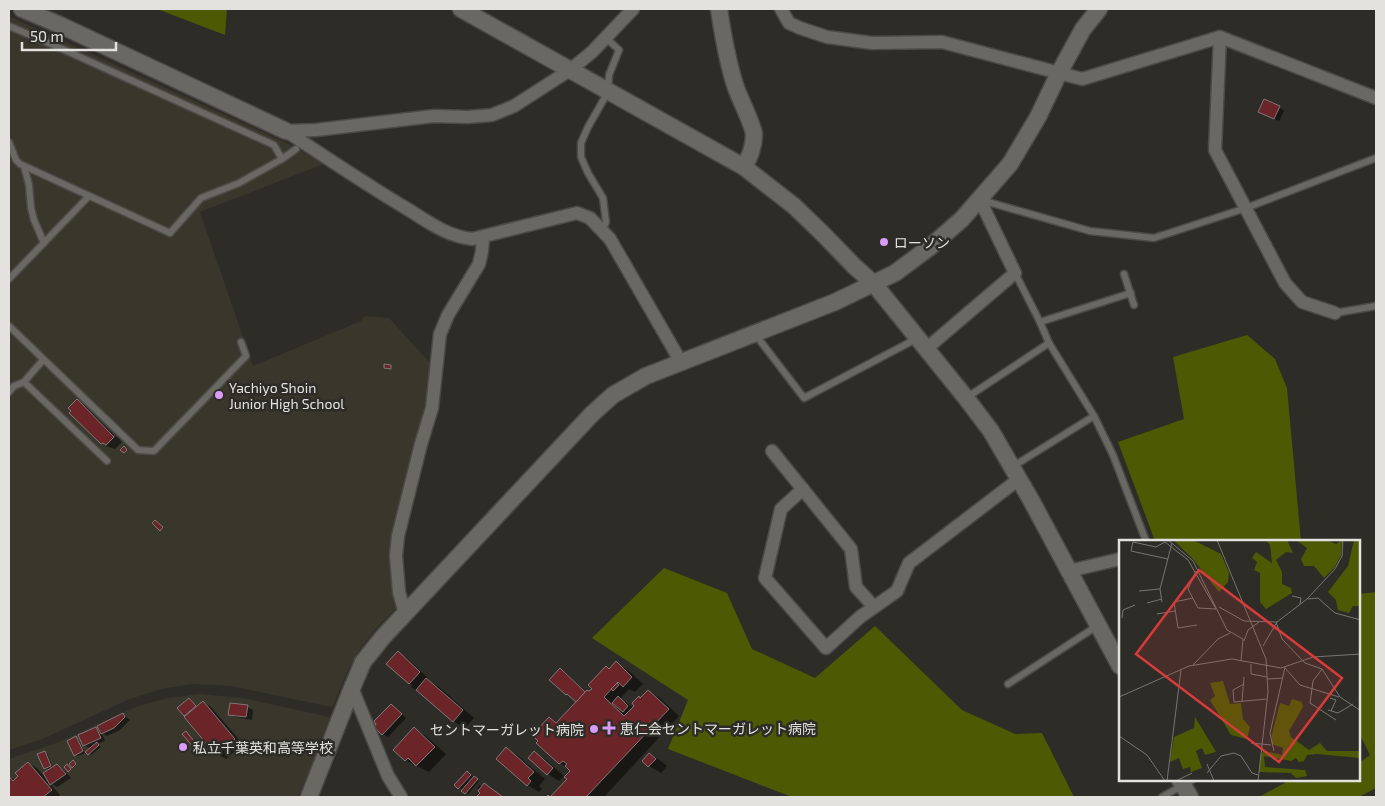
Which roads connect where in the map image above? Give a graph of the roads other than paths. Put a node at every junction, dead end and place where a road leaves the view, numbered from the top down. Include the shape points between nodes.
1 (22, 9) edge
2 (461, 9) edge
3 (633, 9) edge
4 (719, 9) edge
5 (781, 9) edge
6 (1099, 9) edge
7 (9, 26) edge
8 (1220, 36) junction
9 (606, 38) junction
10 (570, 70) junction
11 (1059, 73) junction
12 (608, 92) junction
13 (1376, 98) edge
14 (286, 131) junction
15 (9, 142) edge
16 (296, 150) dead end
17 (1376, 158) edge
18 (282, 159) junction
19 (24, 166) junction
20 (744, 167) junction
21 (89, 196) junction
22 (980, 200) junction
23 (1246, 208) junction
24 (602, 230) junction
25 (483, 237) junction
26 (44, 243) junction
27 (1014, 273) junction
28 (1124, 274) dead end
29 (9, 279) edge
30 (874, 284) junction
31 (1131, 293) junction
32 (1134, 304) dead end
33 (1376, 306) edge
34 (1335, 313) joint
35 (1040, 322) junction
36 (9, 326) edge
37 (754, 333) junction
38 (241, 342) dead end
39 (1049, 343) junction
40 (921, 344) junction
41 (43, 360) junction
42 (681, 362) junction
43 (24, 382) junction
44 (11, 384) edge
45 (9, 392) edge
46 (966, 398) junction
47 (1094, 416) junction
48 (772, 451) dead end
49 (107, 461) dead end
50 (1016, 473) junction
51 (803, 490) junction
52 (1146, 540) edge
53 (1119, 559) edge
54 (1069, 571) junction
55 (874, 607) junction
56 (405, 614) junction
57 (1098, 626) junction
58 (1119, 664) edge
59 (1008, 684) dead end
60 (352, 688) junction
61 (1186, 785) edge
62 (309, 797) edge
63 (401, 797) edge
64 (1162, 797) edge

1 - 14 street
2 - 10 street
3 - 9 street
4 - 20 street via 726,58 754,132 751,155
5 - 11 street via 789,22 828,37 872,43 942,42
6 - 11 street via 1083,29
7 - 18 lane via 274,145
8 - 11 street via 1082,79
8 - 13 street
8 - 23 street via 1215,150
9 - 10 street
9 - 12 lane via 619,50 609,75
10 - 12 street
10 - 14 street via 514,106 492,115 434,116
11 - 22 street via 1038,118 1010,164
12 - 20 street
12 - 24 lane via 581,143 581,157 603,198 606,222
14 - 25 street via 449,234 462,238
15 - 19 lane via 16,160
16 - 18 lane
17 - 23 lane
18 - 21 lane via 238,183 201,198 170,233
19 - 21 lane
19 - 26 lane via 34,220
20 - 30 street via 794,206
21 - 26 lane
22 - 23 lane via 1090,231 1154,238
22 - 27 street
22 - 30 street via 930,247
23 - 34 street via 1284,283 1302,302
24 - 25 street via 590,218 577,214
24 - 42 street
25 - 56 street via 478,264 440,334 432,408 398,536 399,592
26 - 29 lane
27 - 35 lane
27 - 40 street
28 - 31 lane
30 - 37 street
30 - 40 street
31 - 32 lane
31 - 35 lane
33 - 34 lane
35 - 39 lane
36 - 41 lane
37 - 40 lane via 804,398
37 - 42 street
38 - 41 lane via 246,356 154,451 138,450
39 - 46 lane
39 - 47 lane
40 - 46 street
41 - 43 lane
42 - 56 street via 646,376 613,396 592,414
43 - 44 lane
43 - 49 lane
44 - 45 lane
46 - 50 street
47 - 50 lane
47 - 52 lane via 1113,454
48 - 51 street
50 - 54 street
50 - 55 street via 909,563 898,591
51 - 55 street via 851,549 856,586
51 - 55 street via 781,509 765,578 826,648
53 - 54 street
54 - 57 street
56 - 60 street via 363,662
57 - 58 street
57 - 59 lane
60 - 62 street
60 - 63 street via 388,776
61 - 64 lane

